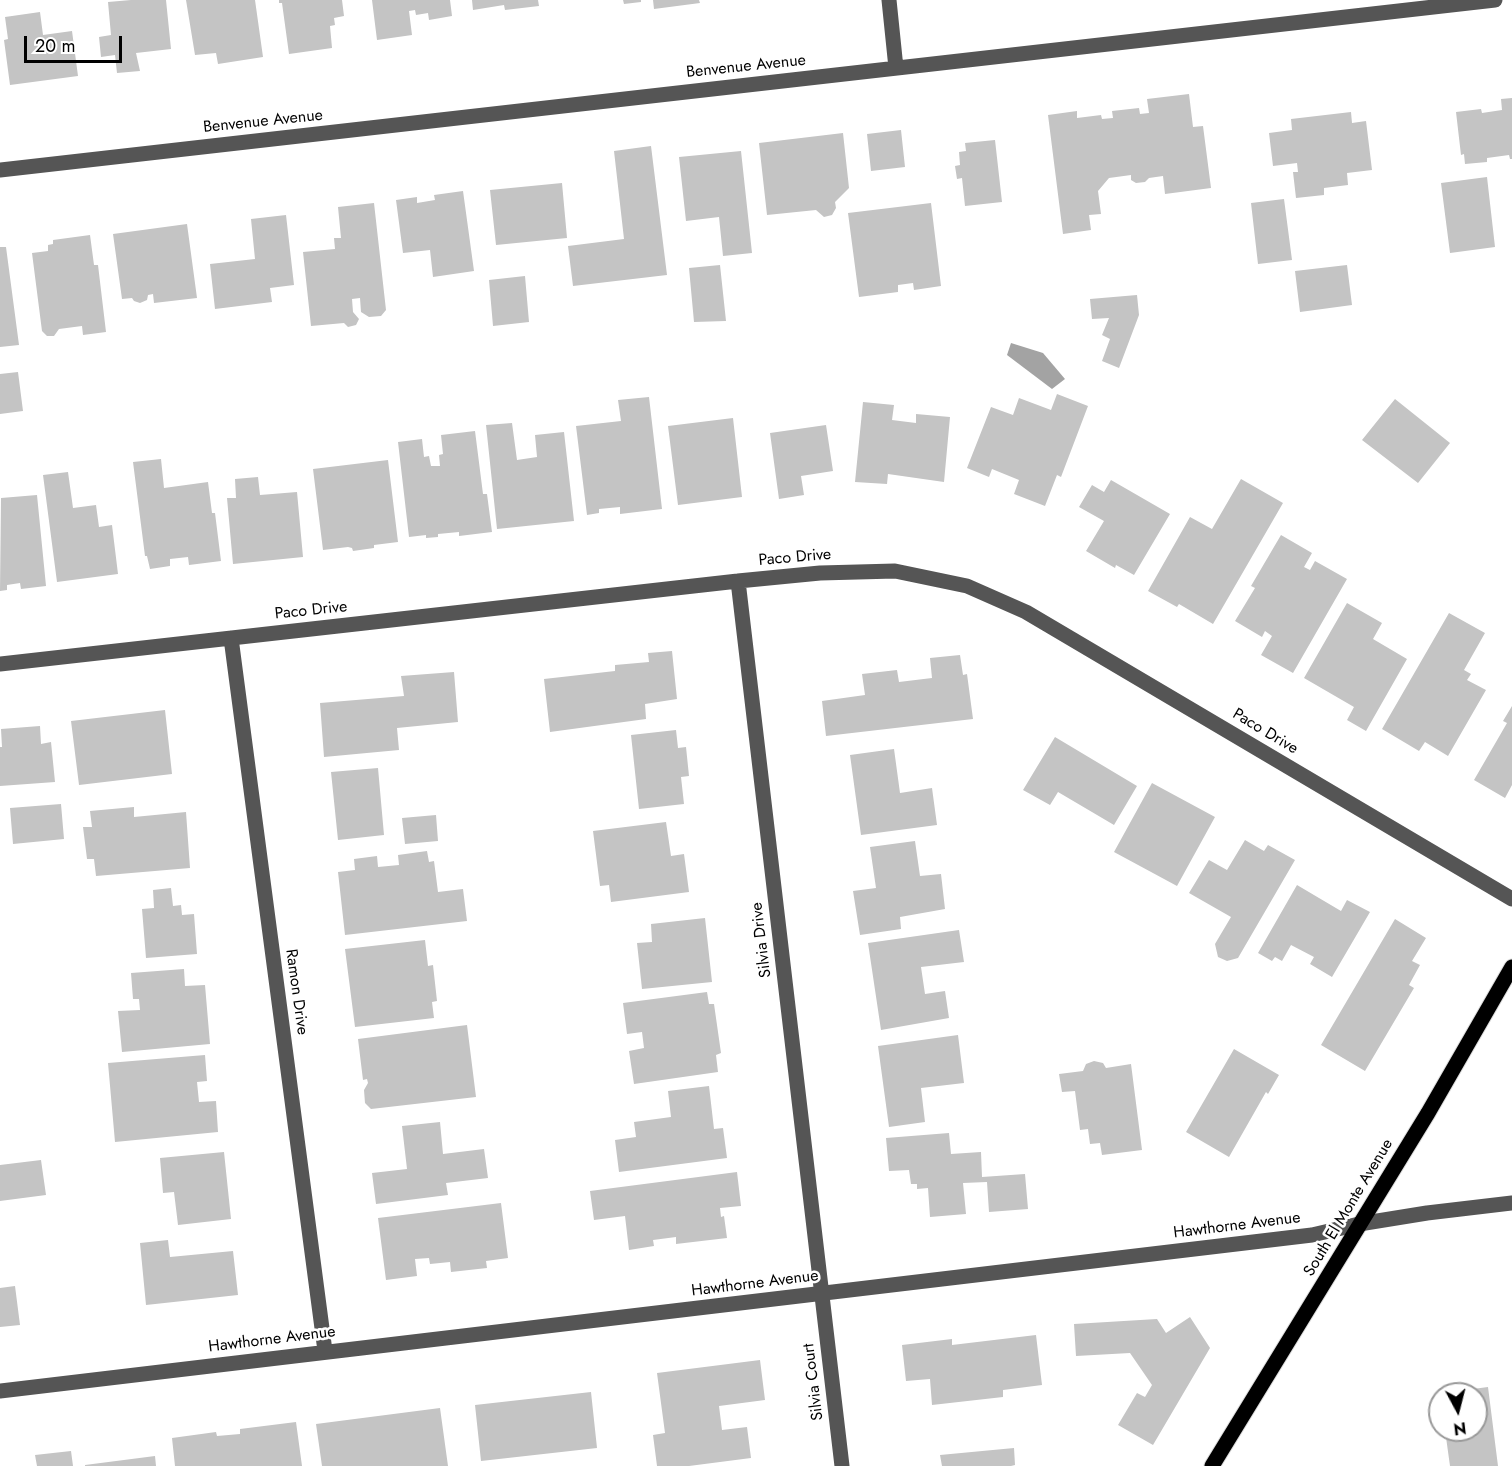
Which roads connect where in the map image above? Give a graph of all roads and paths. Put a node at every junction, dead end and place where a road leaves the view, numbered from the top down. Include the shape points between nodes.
1 (888, 0) edge
2 (1495, 0) edge
3 (1373, 7) edge
4 (896, 68) junction
5 (0, 170) edge
6 (738, 581) junction
7 (231, 638) junction
8 (0, 664) edge
9 (1512, 899) edge
10 (1512, 967) edge
11 (1512, 1203) edge
12 (1359, 1224) junction
13 (822, 1294) junction
14 (325, 1351) junction
15 (0, 1391) edge
16 (842, 1466) edge
17 (1212, 1466) edge

1 - 4 street
2 - 3 street, Benvenue Avenue
3 - 4 street, Benvenue Avenue
4 - 5 street, Benvenue Avenue
6 - 7 street, Paco Drive
6 - 9 street, Paco Drive via 895,571 967,586 1026,612
6 - 13 street, Silvia Drive
7 - 8 street, Paco Drive
7 - 14 street, Ramon Drive
10 - 12 main road, South El Monte Avenue
11 - 12 street, Hawthorne Avenue
12 - 13 street, Hawthorne Avenue via 1312,1235
12 - 17 main road, South El Monte Avenue
13 - 14 street, Hawthorne Avenue
13 - 16 street, Silvia Court
14 - 15 street, Hawthorne Avenue

